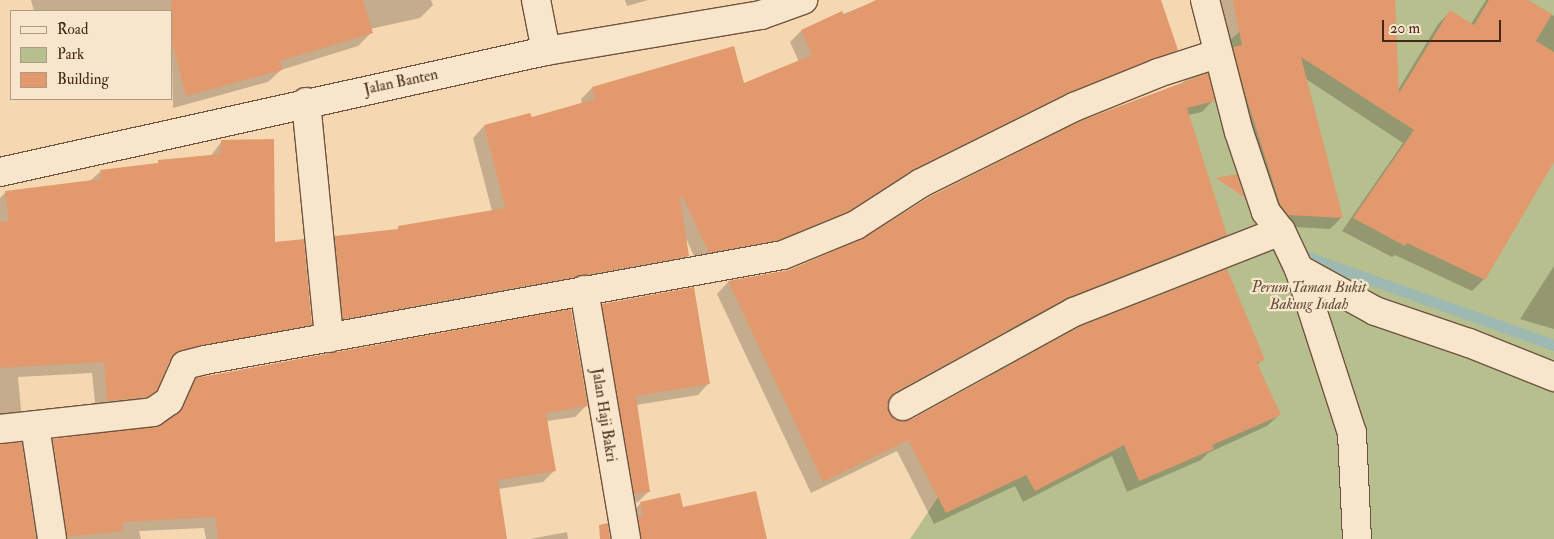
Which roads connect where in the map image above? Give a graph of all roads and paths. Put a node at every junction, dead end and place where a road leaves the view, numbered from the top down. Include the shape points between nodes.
1 (536, 0) edge
2 (803, 0) edge
3 (1205, 0) edge
4 (546, 51) junction
5 (1217, 54) junction
6 (306, 102) junction
7 (0, 172) edge
8 (1281, 231) junction
9 (1299, 268) junction
10 (584, 290) junction
11 (330, 338) junction
12 (1554, 377) edge
13 (903, 406) dead end
14 (35, 426) junction
15 (0, 429) edge
16 (52, 539) edge
17 (626, 539) edge
18 (1357, 539) edge

1 - 4 street
2 - 4 street, Jalan Banten via 761,15
3 - 5 street
4 - 6 street, Jalan Banten
5 - 8 street via 1266,212
5 - 10 street via 1158,73 1074,108 921,183 856,225 813,244 783,255 616,287
6 - 7 street, Jalan Banten
6 - 11 street
8 - 9 street
8 - 13 street via 1074,312
9 - 12 street via 1375,312 1469,343
9 - 18 street via 1352,434
10 - 11 street
10 - 17 street, Jalan Haji Bakri
11 - 14 street via 185,366 169,401 153,412
14 - 15 street
14 - 16 street

